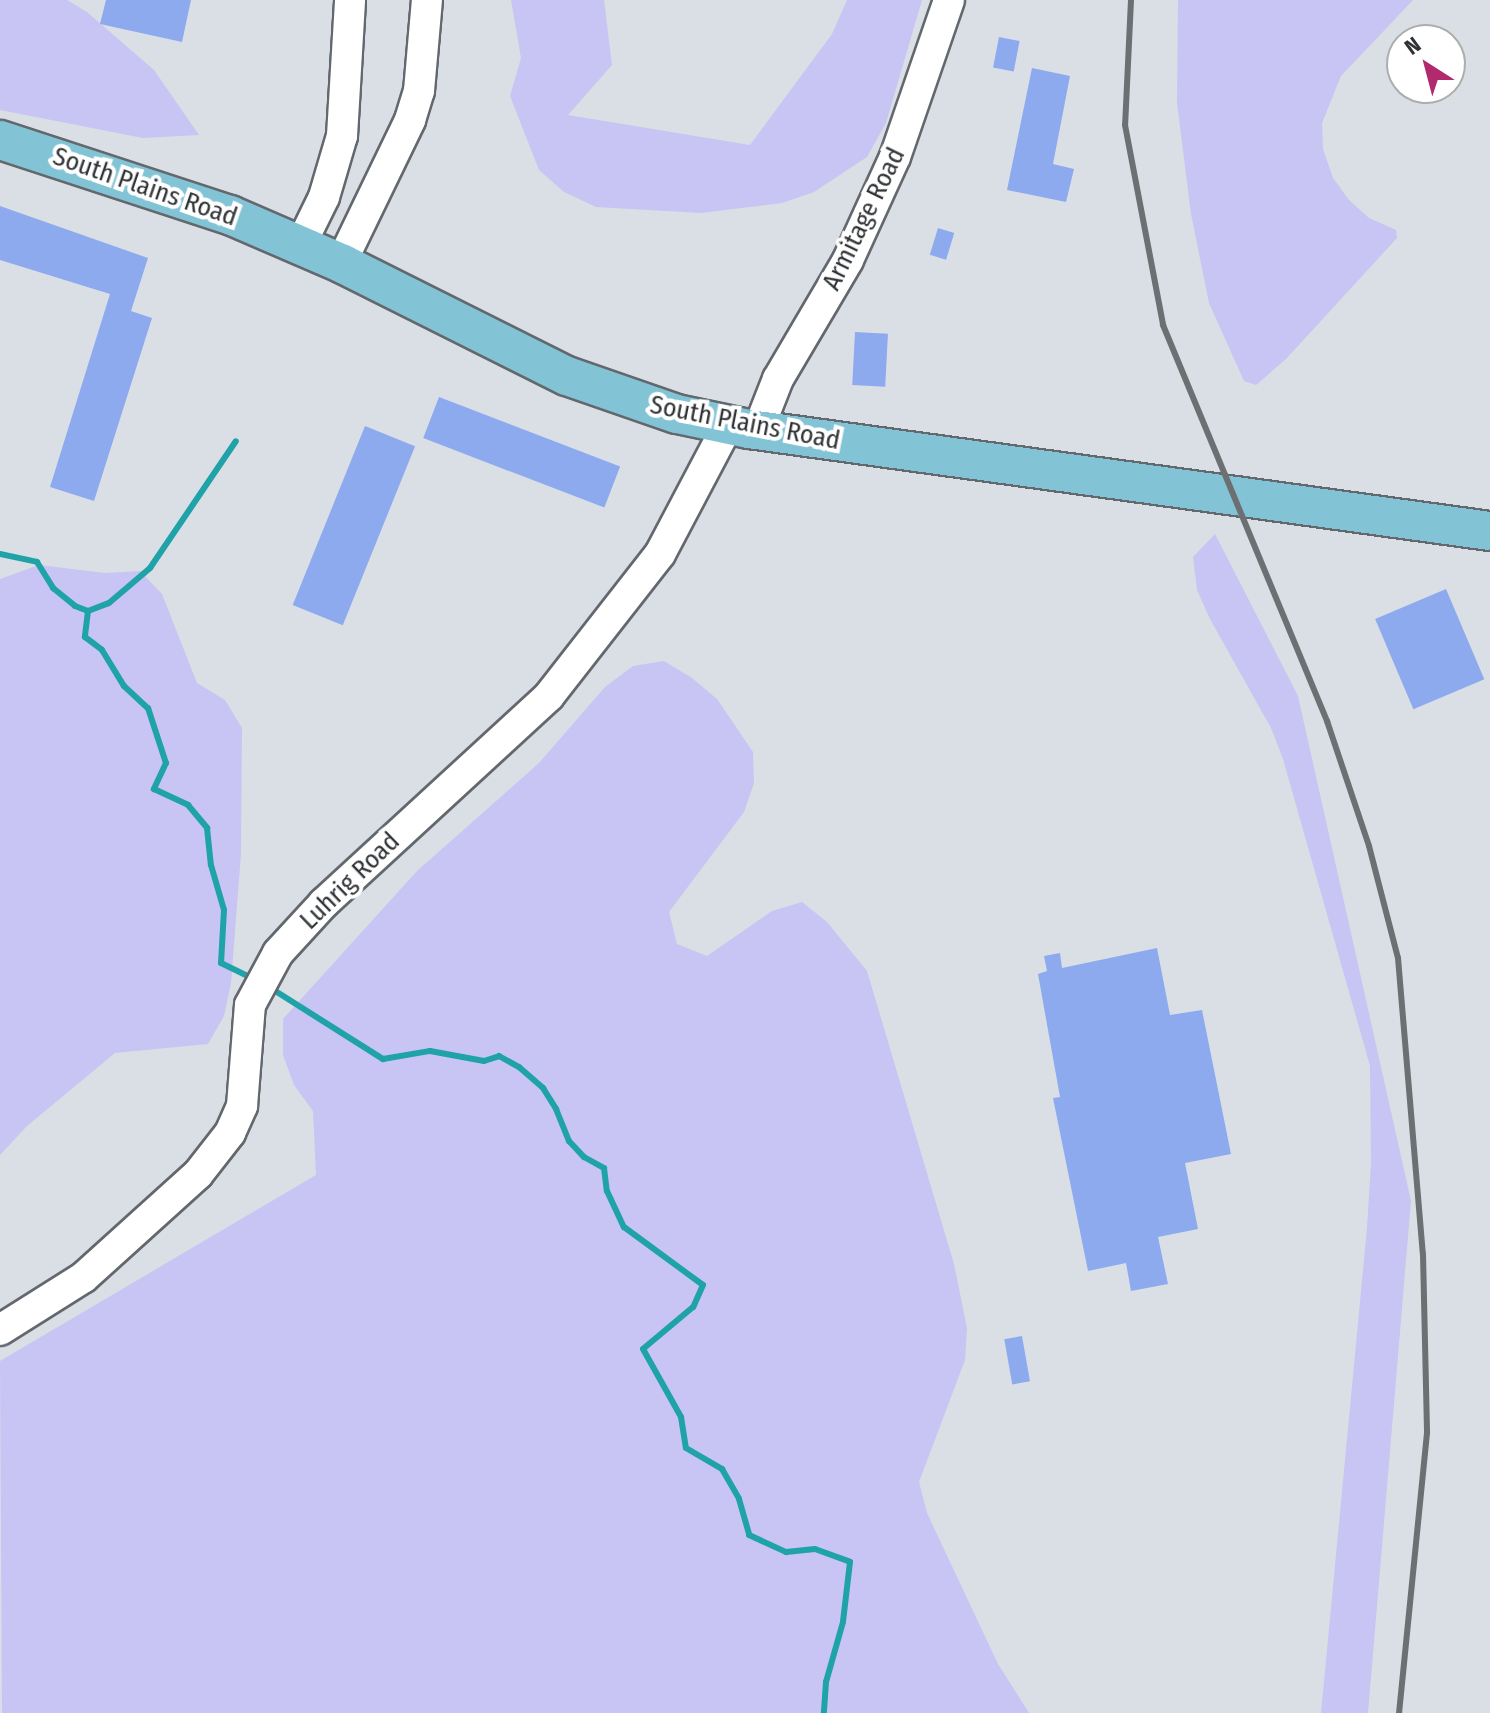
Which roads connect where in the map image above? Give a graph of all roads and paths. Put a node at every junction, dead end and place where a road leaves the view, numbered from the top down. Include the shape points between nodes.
1 (350, 0) edge
2 (427, 0) edge
3 (949, 0) edge
4 (0, 140) edge
5 (301, 244) junction
6 (341, 263) junction
7 (743, 427) junction
8 (1490, 531) edge
9 (0, 1330) edge

1 - 5 street via 342,136 324,197
2 - 6 street via 419,91 410,120
3 - 7 street, Armitage Road via 895,157 848,260 778,379
4 - 5 main road, South Plains Road via 164,191
5 - 6 main road, South Plains Road
6 - 7 main road, South Plains Road via 567,376 633,401
7 - 8 main road, South Plains Road
7 - 9 street, Luhrig Road via 660,554 549,696 324,903 278,953 250,1005 242,1106 230,1133 198,1174 84,1277

